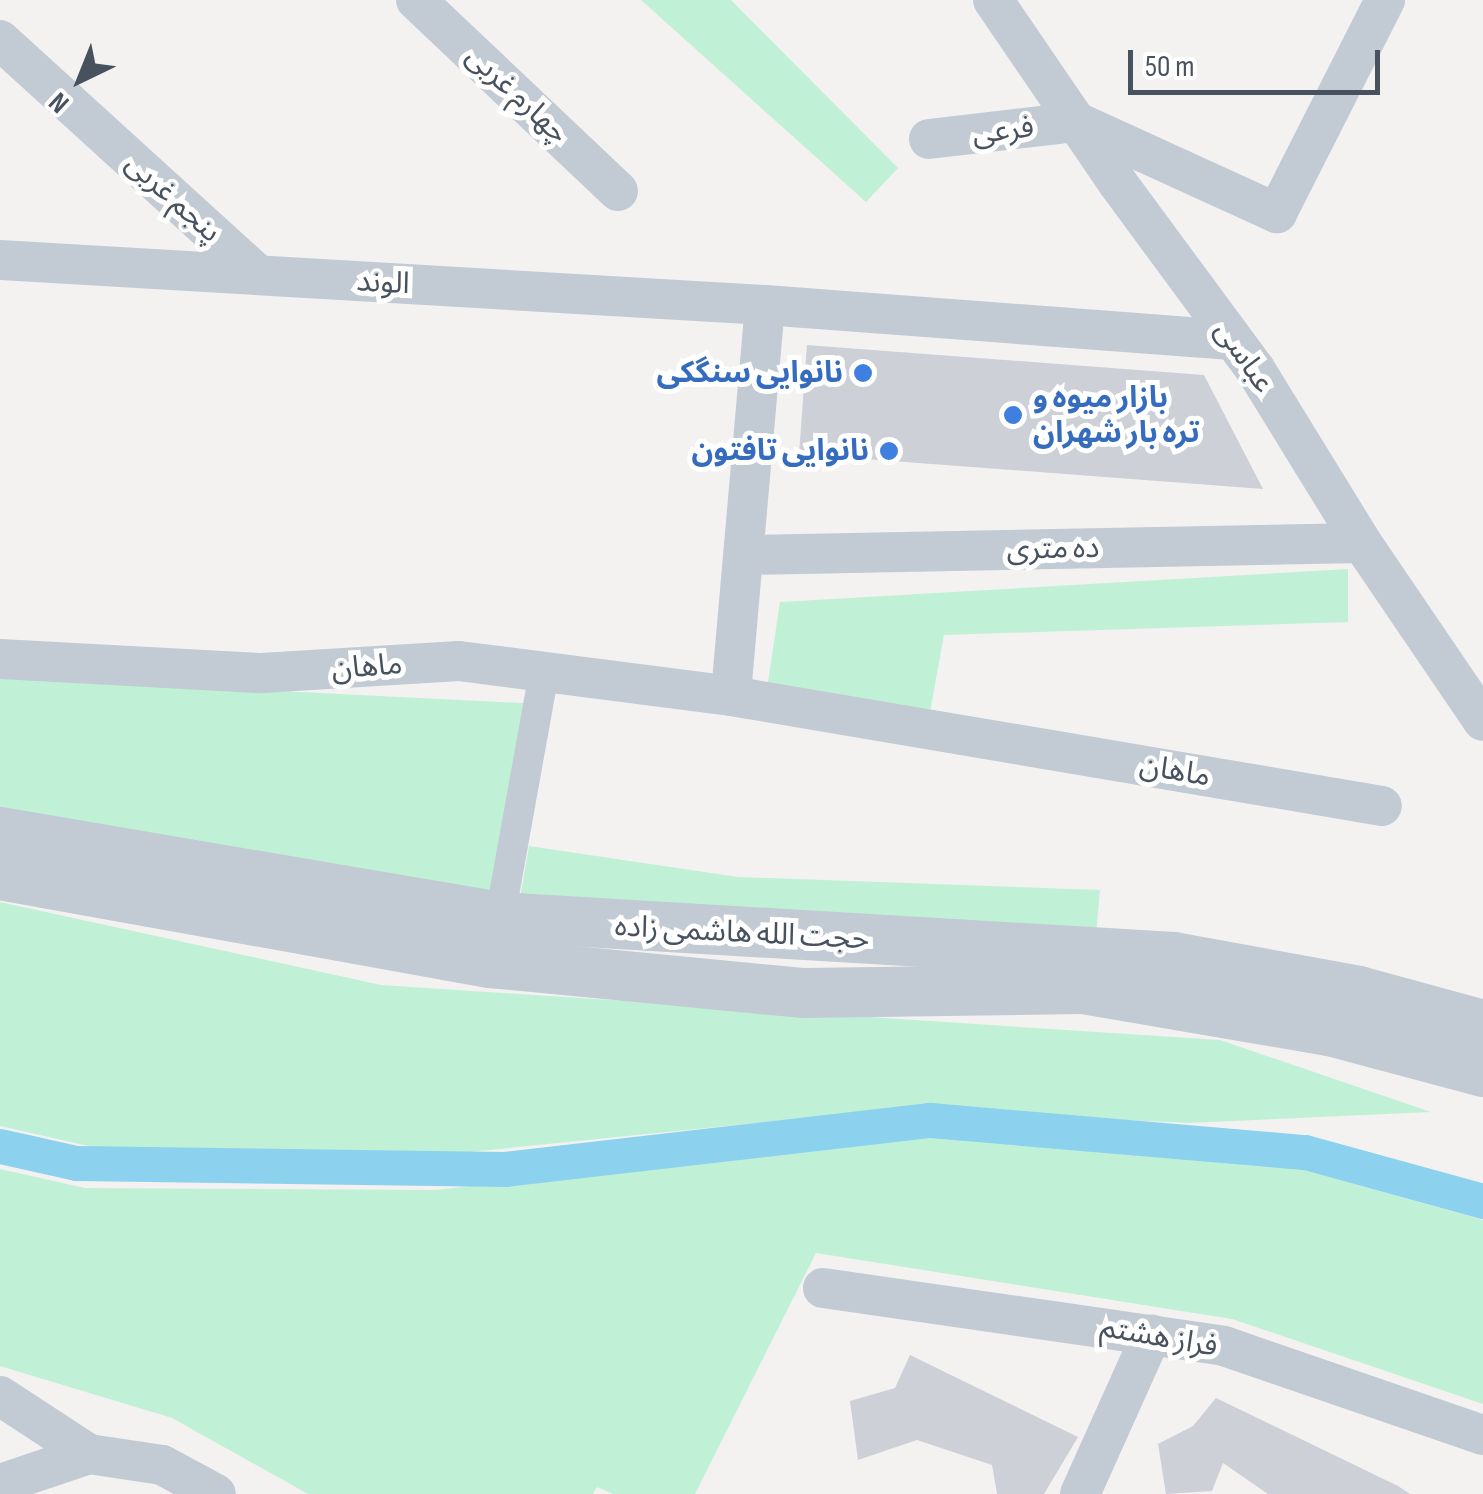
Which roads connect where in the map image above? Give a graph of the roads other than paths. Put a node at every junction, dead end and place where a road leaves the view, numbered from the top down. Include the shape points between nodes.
1 (416, 0) edge
2 (993, 0) edge
3 (1384, 0) edge
4 (0, 40) edge
5 (1077, 122) junction
6 (929, 140) dead end
7 (618, 191) dead end
8 (0, 260) edge
9 (258, 276) junction
10 (765, 306) junction
11 (1232, 340) junction
12 (1362, 544) junction
13 (744, 556) junction
14 (0, 658) edge
15 (544, 672) junction
16 (731, 696) junction
17 (1483, 721) edge
18 (1382, 806) dead end
19 (0, 832) edge
20 (0, 875) edge
21 (500, 918) junction
22 (1483, 1025) edge
23 (1483, 1072) edge
24 (822, 1288) dead end
25 (1152, 1334) junction
26 (0, 1396) edge
27 (1483, 1436) edge
28 (89, 1454) junction
29 (0, 1484) edge
30 (216, 1494) edge
31 (1080, 1494) edge

1 - 7 street, چهارم غربی
2 - 5 street, عباسی
3 - 5 street via 1277,214
4 - 9 street, پنجم غربی
5 - 6 street, فرعی
5 - 11 street, عباسی
8 - 9 street, الوند
9 - 10 street, الوند
10 - 11 street, الوند
10 - 13 street
11 - 12 street, عباسی
12 - 13 street, ده متری
12 - 17 street, عباسی
13 - 16 street
14 - 15 street, ماهان via 262,673 459,661
15 - 16 street, ماهان
15 - 21 street
16 - 18 street, ماهان
19 - 21 street, حجت الله هاشمی زاده
20 - 23 street via 490,963 805,993 1083,989 1330,1030
21 - 22 street, حجت الله هاشمی زاده via 1174,957 1360,991
24 - 25 street, فراز هشتم
25 - 27 street, فراز هشتم via 1224,1346
25 - 31 street
26 - 28 street
28 - 29 street
28 - 30 street via 162,1465

